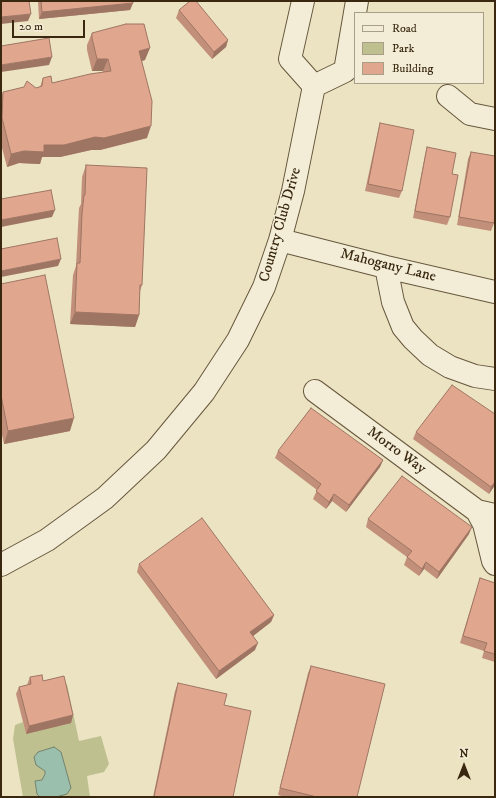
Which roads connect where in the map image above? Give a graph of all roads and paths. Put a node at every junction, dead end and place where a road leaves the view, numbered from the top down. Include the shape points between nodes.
1 (303, 1) edge
2 (357, 1) edge
3 (355, 12) edge
4 (354, 19) edge
5 (314, 86) junction
6 (448, 96) dead end
7 (495, 119) edge
8 (280, 240) junction
9 (386, 267) junction
10 (495, 292) edge
11 (495, 379) edge
12 (315, 391) dead end
13 (486, 513) edge
14 (495, 564) edge
15 (1, 565) edge

1 - 5 street via 290,59
2 - 3 street
4 - 5 street via 345,72
5 - 8 street, Country Club Drive via 293,191
6 - 7 street via 470,114
8 - 9 street, Mahogany Lane
8 - 15 street, Country Club Drive via 264,287 238,340 204,392 156,450 105,498 47,540
9 - 10 street, Mahogany Lane
9 - 11 street via 393,302 403,327 413,339 430,355 450,367 475,376
12 - 13 street, Morro Way
13 - 14 street, Morro Way via 484,524

